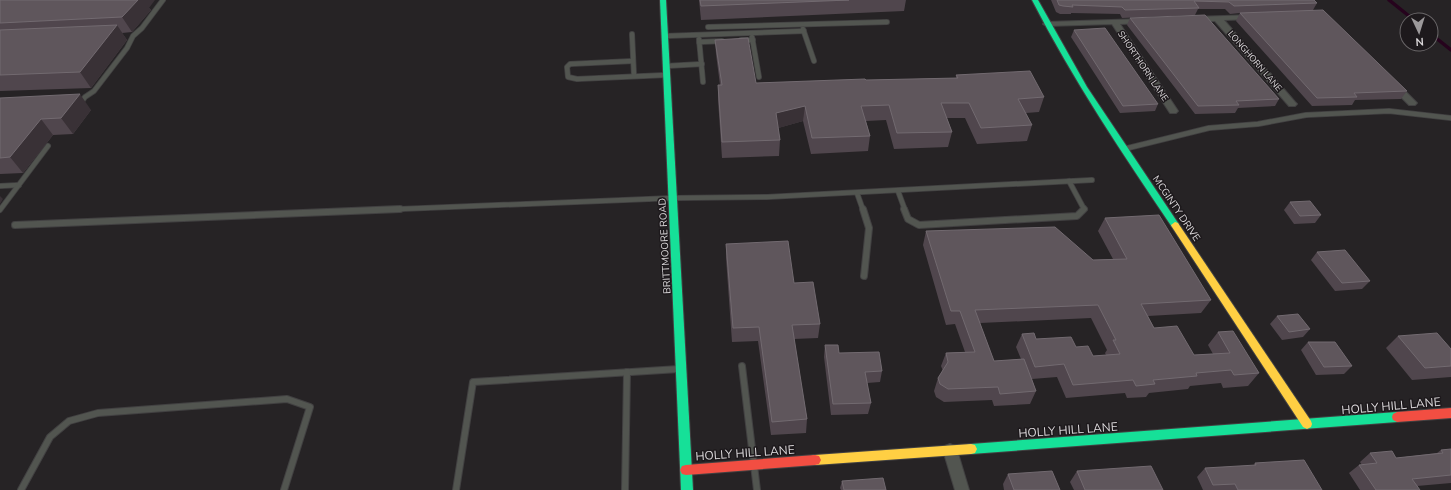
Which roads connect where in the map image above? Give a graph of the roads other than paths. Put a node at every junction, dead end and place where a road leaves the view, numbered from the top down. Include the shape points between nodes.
1 (163, 0) edge
2 (663, 0) edge
3 (1035, 0) edge
4 (1265, 16) edge
5 (1218, 18) junction
6 (1186, 19) edge
7 (1154, 20) edge
8 (887, 22) dead end
9 (1114, 22) junction
10 (1047, 24) junction
11 (802, 25) junction
12 (708, 27) dead end
13 (804, 31) junction
14 (752, 33) junction
15 (632, 34) dead end
16 (699, 35) junction
17 (125, 36) dead end
18 (133, 36) junction
19 (665, 36) junction
20 (737, 40) edge
21 (753, 40) junction
22 (730, 41) edge
23 (699, 42) junction
24 (633, 61) junction
25 (814, 61) dead end
26 (702, 64) junction
27 (666, 70) junction
28 (634, 76) junction
29 (1385, 76) edge
30 (759, 77) dead end
31 (704, 82) dead end
32 (85, 97) junction
33 (77, 98) edge
34 (1412, 103) dead end
35 (1292, 104) dead end
36 (77, 107) edge
37 (1173, 111) dead end
38 (1451, 118) edge
39 (48, 146) dead end
40 (1124, 149) junction
41 (1092, 180) dead end
42 (1069, 181) junction
43 (19, 185) junction
44 (0, 186) edge
45 (898, 190) junction
46 (857, 193) junction
47 (673, 198) junction
48 (0, 210) edge
49 (15, 225) dead end
50 (864, 276) dead end
51 (742, 366) dead end
52 (681, 369) junction
53 (627, 372) junction
54 (1451, 413) edge
55 (1307, 424) junction
56 (950, 450) junction
57 (755, 465) junction
58 (686, 470) junction
59 (21, 490) edge
60 (284, 490) edge
61 (456, 490) edge
62 (625, 490) edge
63 (687, 490) edge
64 (757, 490) edge
65 (962, 490) edge

1 - 18 lane
2 - 19 street, BRITTMOORE ROAD
3 - 10 street, MCGINTY DRIVE
4 - 5 street
5 - 6 street
5 - 35 street, LONGHORN LANE
7 - 9 street
8 - 11 lane
9 - 10 street
9 - 37 street, SHORTHORN LANE
10 - 40 street, MCGINTY DRIVE
11 - 12 lane
11 - 13 lane
13 - 14 lane
13 - 25 lane
14 - 16 lane
14 - 21 lane
15 - 24 lane
16 - 19 lane
16 - 23 lane
17 - 18 lane
18 - 32 lane via 127,48 94,91
19 - 27 street, BRITTMOORE ROAD
20 - 21 lane
21 - 30 lane
22 - 23 lane
23 - 26 lane
24 - 28 lane
24 - 28 lane via 570,64 567,67 568,77 577,79
26 - 27 lane
26 - 31 lane
27 - 28 lane
27 - 47 street, BRITTMOORE ROAD
29 - 34 street
32 - 33 lane
32 - 36 lane
38 - 40 lane via 1390,111 1306,115 1258,124 1209,128
39 - 43 lane
40 - 55 street, MCGINTY DRIVE
41 - 42 lane
42 - 45 lane
42 - 45 lane via 1084,209 1077,216 919,225 908,219
43 - 44 lane
43 - 48 lane
45 - 46 lane
46 - 47 lane via 767,198
46 - 50 lane via 869,228
47 - 49 lane
47 - 52 street, BRITTMOORE ROAD
51 - 57 lane
52 - 53 lane
52 - 58 street, BRITTMOORE ROAD
53 - 61 lane via 473,382
53 - 62 lane
54 - 55 street, HOLLY HILL LANE
55 - 56 street, HOLLY HILL LANE
56 - 57 street, HOLLY HILL LANE
56 - 65 street
57 - 58 street, HOLLY HILL LANE
57 - 64 lane
58 - 63 street, BRITTMOORE ROAD
59 - 60 lane via 50,437 69,421 98,413 287,399 310,407

